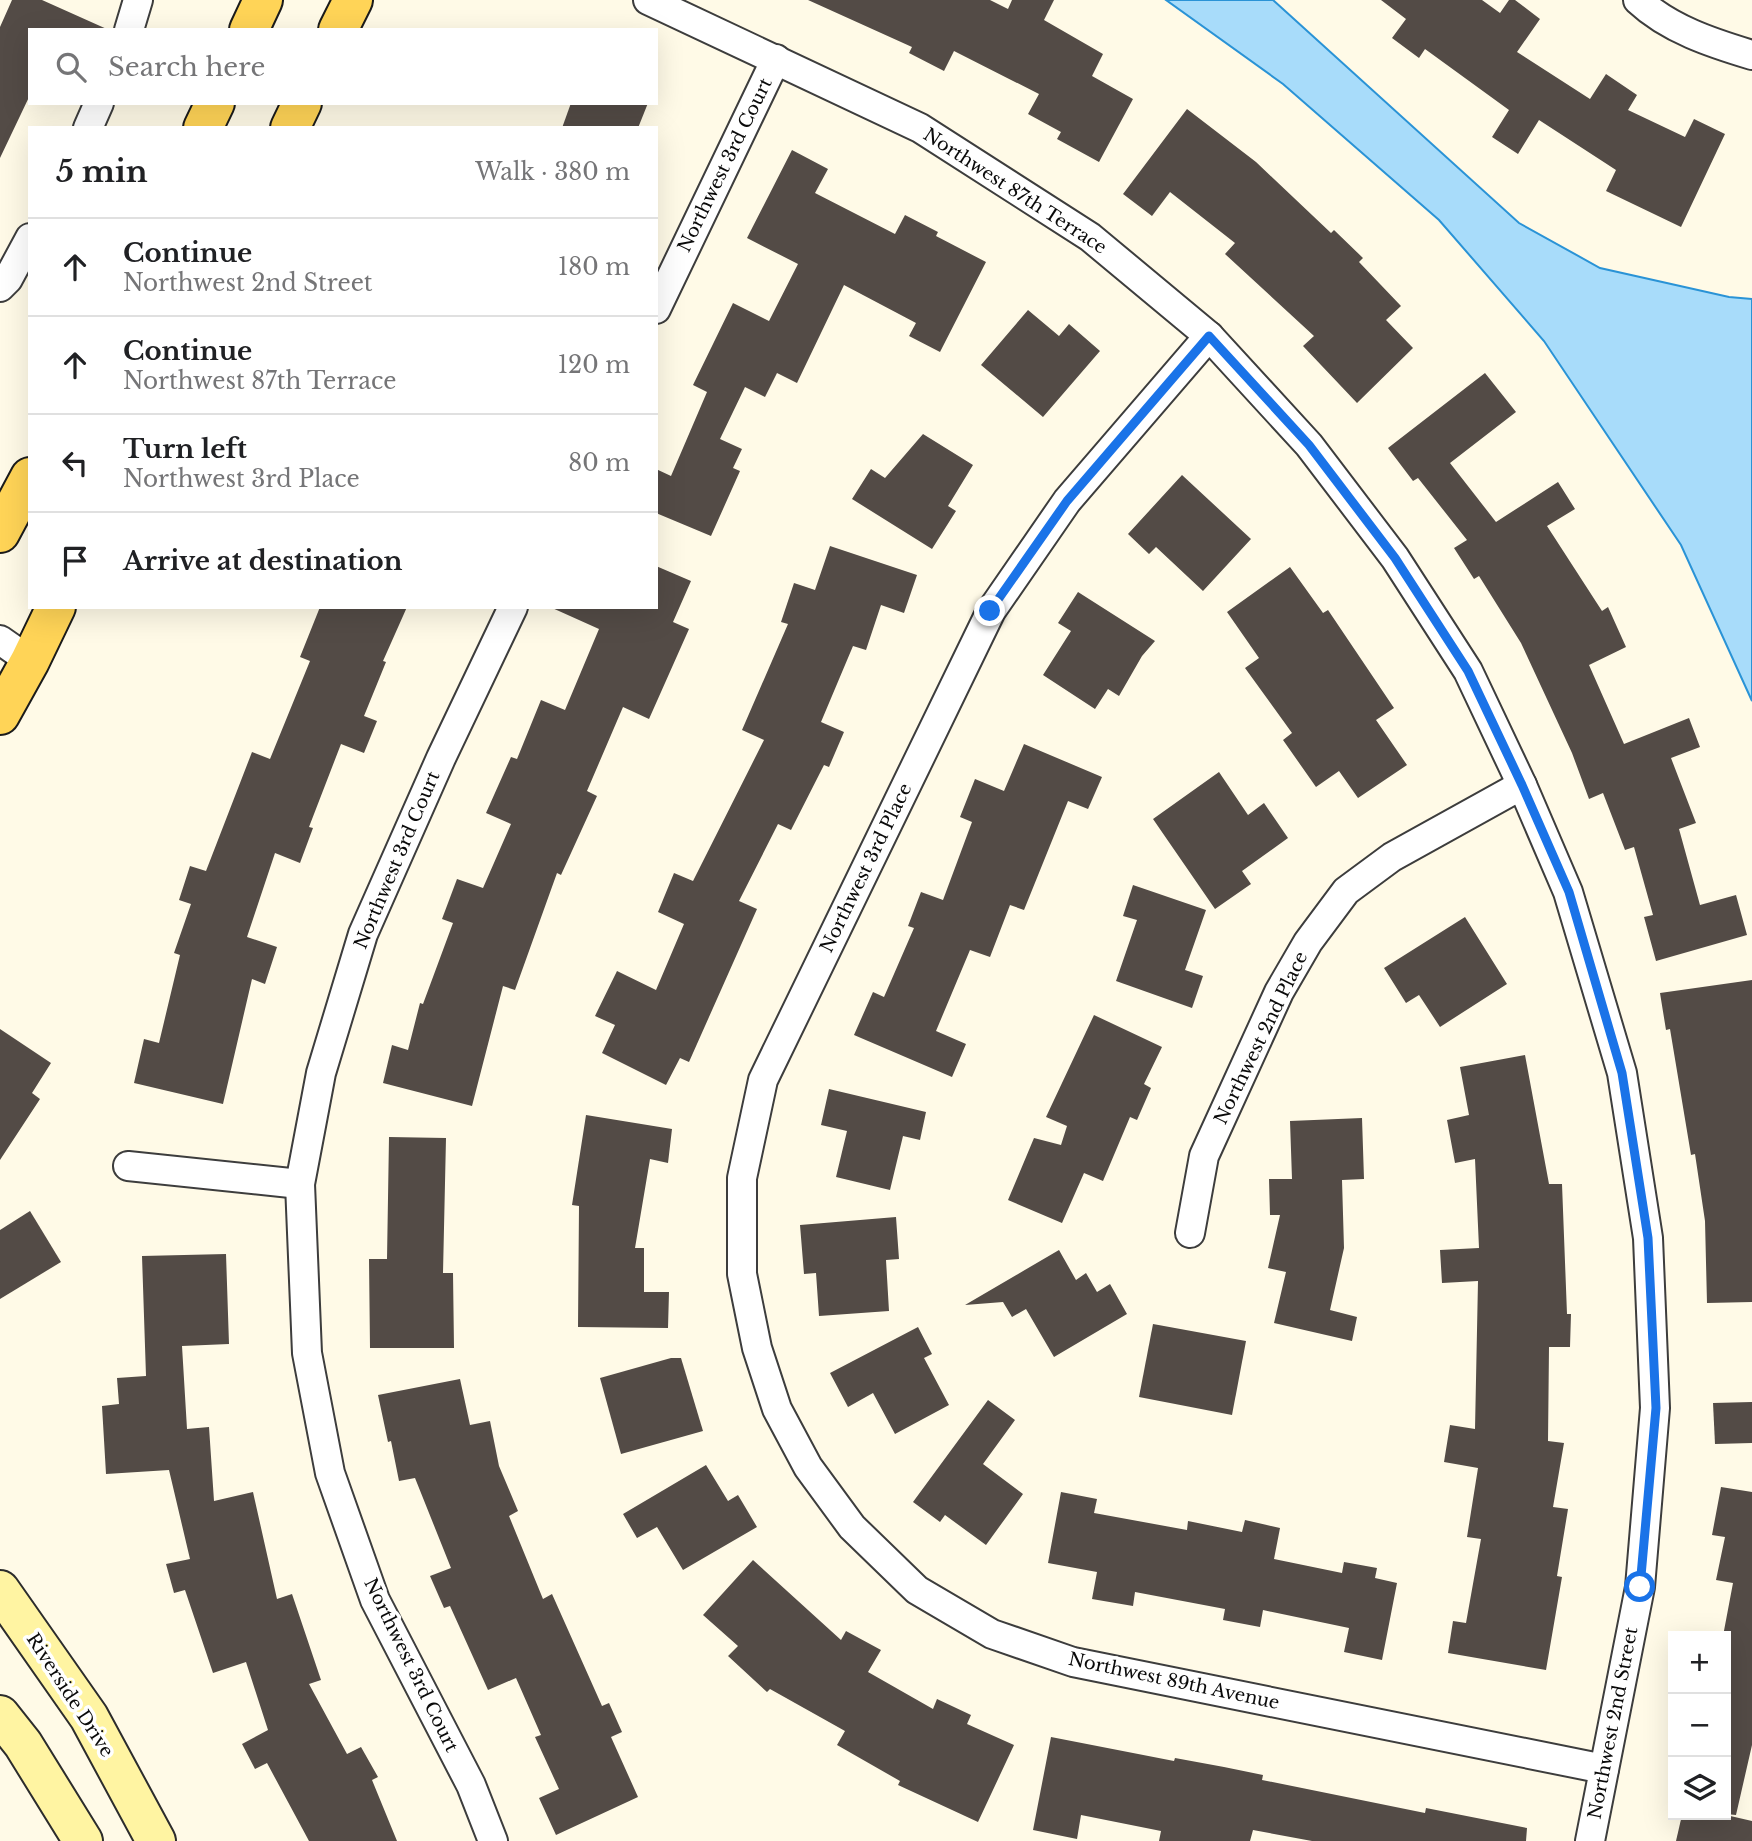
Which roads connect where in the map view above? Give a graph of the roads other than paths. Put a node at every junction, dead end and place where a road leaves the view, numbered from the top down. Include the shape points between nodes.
1 (138, 0) edge
2 (263, 0) edge
3 (353, 0) edge
4 (648, 0) edge
5 (1637, 0) edge
6 (130, 28) edge
7 (250, 28) edge
8 (339, 28) edge
9 (1752, 55) edge
10 (776, 60) junction
11 (98, 105) edge
12 (214, 105) edge
13 (301, 105) edge
14 (89, 126) edge
15 (204, 126) edge
16 (291, 126) edge
17 (28, 242) edge
18 (0, 287) edge
19 (658, 305) edge
20 (1209, 336) junction
21 (28, 481) edge
22 (0, 533) edge
23 (54, 609) edge
24 (512, 609) edge
25 (15, 650) edge
26 (0, 715) edge
27 (1522, 785) junction
28 (128, 1166) dead end
29 (300, 1184) junction
30 (1190, 1233) dead end
31 (808, 1467) joint
32 (0, 1590) edge
33 (0, 1715) edge
34 (1604, 1769) junction
35 (83, 1841) edge
36 (156, 1841) edge
37 (493, 1841) edge
38 (1590, 1841) edge

1 - 6 street
2 - 7 main road
3 - 8 main road
4 - 10 street, Northwest 87th Terrace
5 - 9 street via 1706,41
10 - 19 street, Northwest 3rd Court
10 - 20 street, Northwest 87th Terrace via 920,128 1090,237
11 - 14 street
12 - 15 main road
13 - 16 main road
17 - 18 street
20 - 27 street, Northwest 87th Terrace via 1309,445 1395,558 1468,671
20 - 31 street, Northwest 3rd Place via 1067,501 990,611 763,1080 742,1178 743,1274 757,1349 777,1409
21 - 22 main road
23 - 25 main road
24 - 29 street, Northwest 3rd Court via 363,934 321,1073
25 - 26 main road
27 - 30 street, Northwest 2nd Place via 1392,858 1346,891 1308,942 1279,992 1204,1156
27 - 34 street, Northwest 2nd Street via 1569,892 1622,1073 1648,1238 1656,1408 1640,1587
28 - 29 street
29 - 37 street, Northwest 3rd Court via 307,1353 330,1473 374,1600 471,1785
31 - 34 street, Northwest 89th Avenue via 852,1527 918,1590 992,1634 1073,1662
32 - 36 street, Riverside Drive via 89,1717
33 - 35 street
34 - 38 street, Northwest 2nd Street

